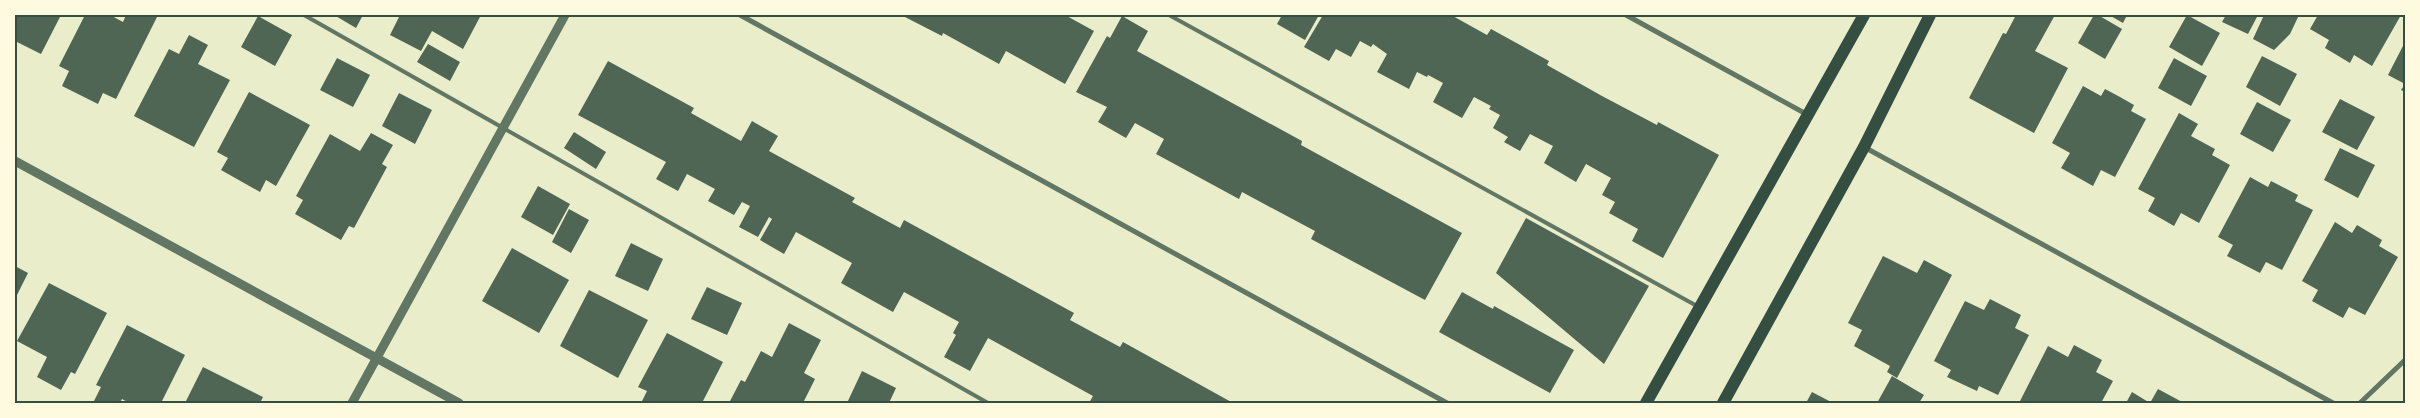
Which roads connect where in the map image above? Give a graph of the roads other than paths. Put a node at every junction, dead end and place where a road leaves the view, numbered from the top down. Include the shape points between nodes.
1 (304, 15) edge
2 (565, 15) edge
3 (740, 15) edge
4 (1169, 15) edge
5 (1626, 15) edge
6 (1864, 15) edge
7 (1930, 15) edge
8 (1808, 116) junction
9 (503, 128) junction
10 (1864, 147) junction
11 (15, 161) edge
12 (1700, 308) junction
13 (376, 358) junction
14 (2405, 360) edge
15 (352, 403) edge
16 (459, 403) edge
17 (988, 403) edge
18 (1447, 403) edge
19 (1646, 403) edge
20 (1723, 403) edge
21 (2333, 403) edge
22 (2360, 403) edge

1 - 9 lane
2 - 9 street
3 - 18 street
4 - 12 lane
5 - 8 street
6 - 8 main road
7 - 10 main road
8 - 12 main road
9 - 13 street
9 - 17 lane
10 - 20 main road
10 - 21 street
11 - 13 street
12 - 19 main road
13 - 15 street
13 - 16 street
14 - 22 street

